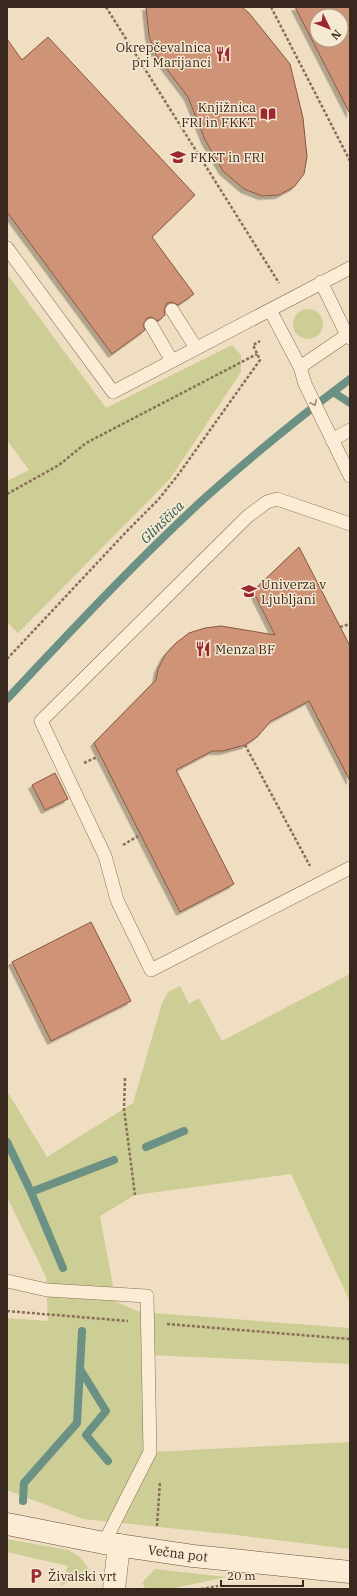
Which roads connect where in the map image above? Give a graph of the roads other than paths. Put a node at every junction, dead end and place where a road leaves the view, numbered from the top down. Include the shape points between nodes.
1 (7, 248) edge
2 (350, 268) edge
3 (321, 282) junction
4 (172, 310) dead end
5 (270, 310) junction
6 (151, 325) dead end
7 (349, 336) edge
8 (196, 348) junction
9 (172, 361) junction
10 (300, 367) junction
11 (350, 430) edge
12 (332, 440) junction
13 (350, 476) edge
14 (350, 524) edge
15 (350, 868) edge
16 (7, 1281) edge
17 (7, 1524) edge
18 (111, 1544) junction
19 (350, 1572) edge
20 (114, 1589) edge

1 - 9 lane via 113,392
2 - 3 lane
3 - 5 lane
3 - 7 lane
4 - 8 lane
5 - 8 lane
5 - 10 lane
6 - 9 lane
7 - 10 lane
8 - 9 lane
10 -> 12 lane via 304,384
11 - 12 lane
12 - 13 lane
14 - 15 lane via 277,499 267,502 248,516 41,721 105,856 117,900 151,970
16 - 18 lane via 47,1290 147,1296 150,1452
17 - 18 main road, Večna pot
18 - 19 main road, Večna pot via 193,1556
18 - 20 main road

